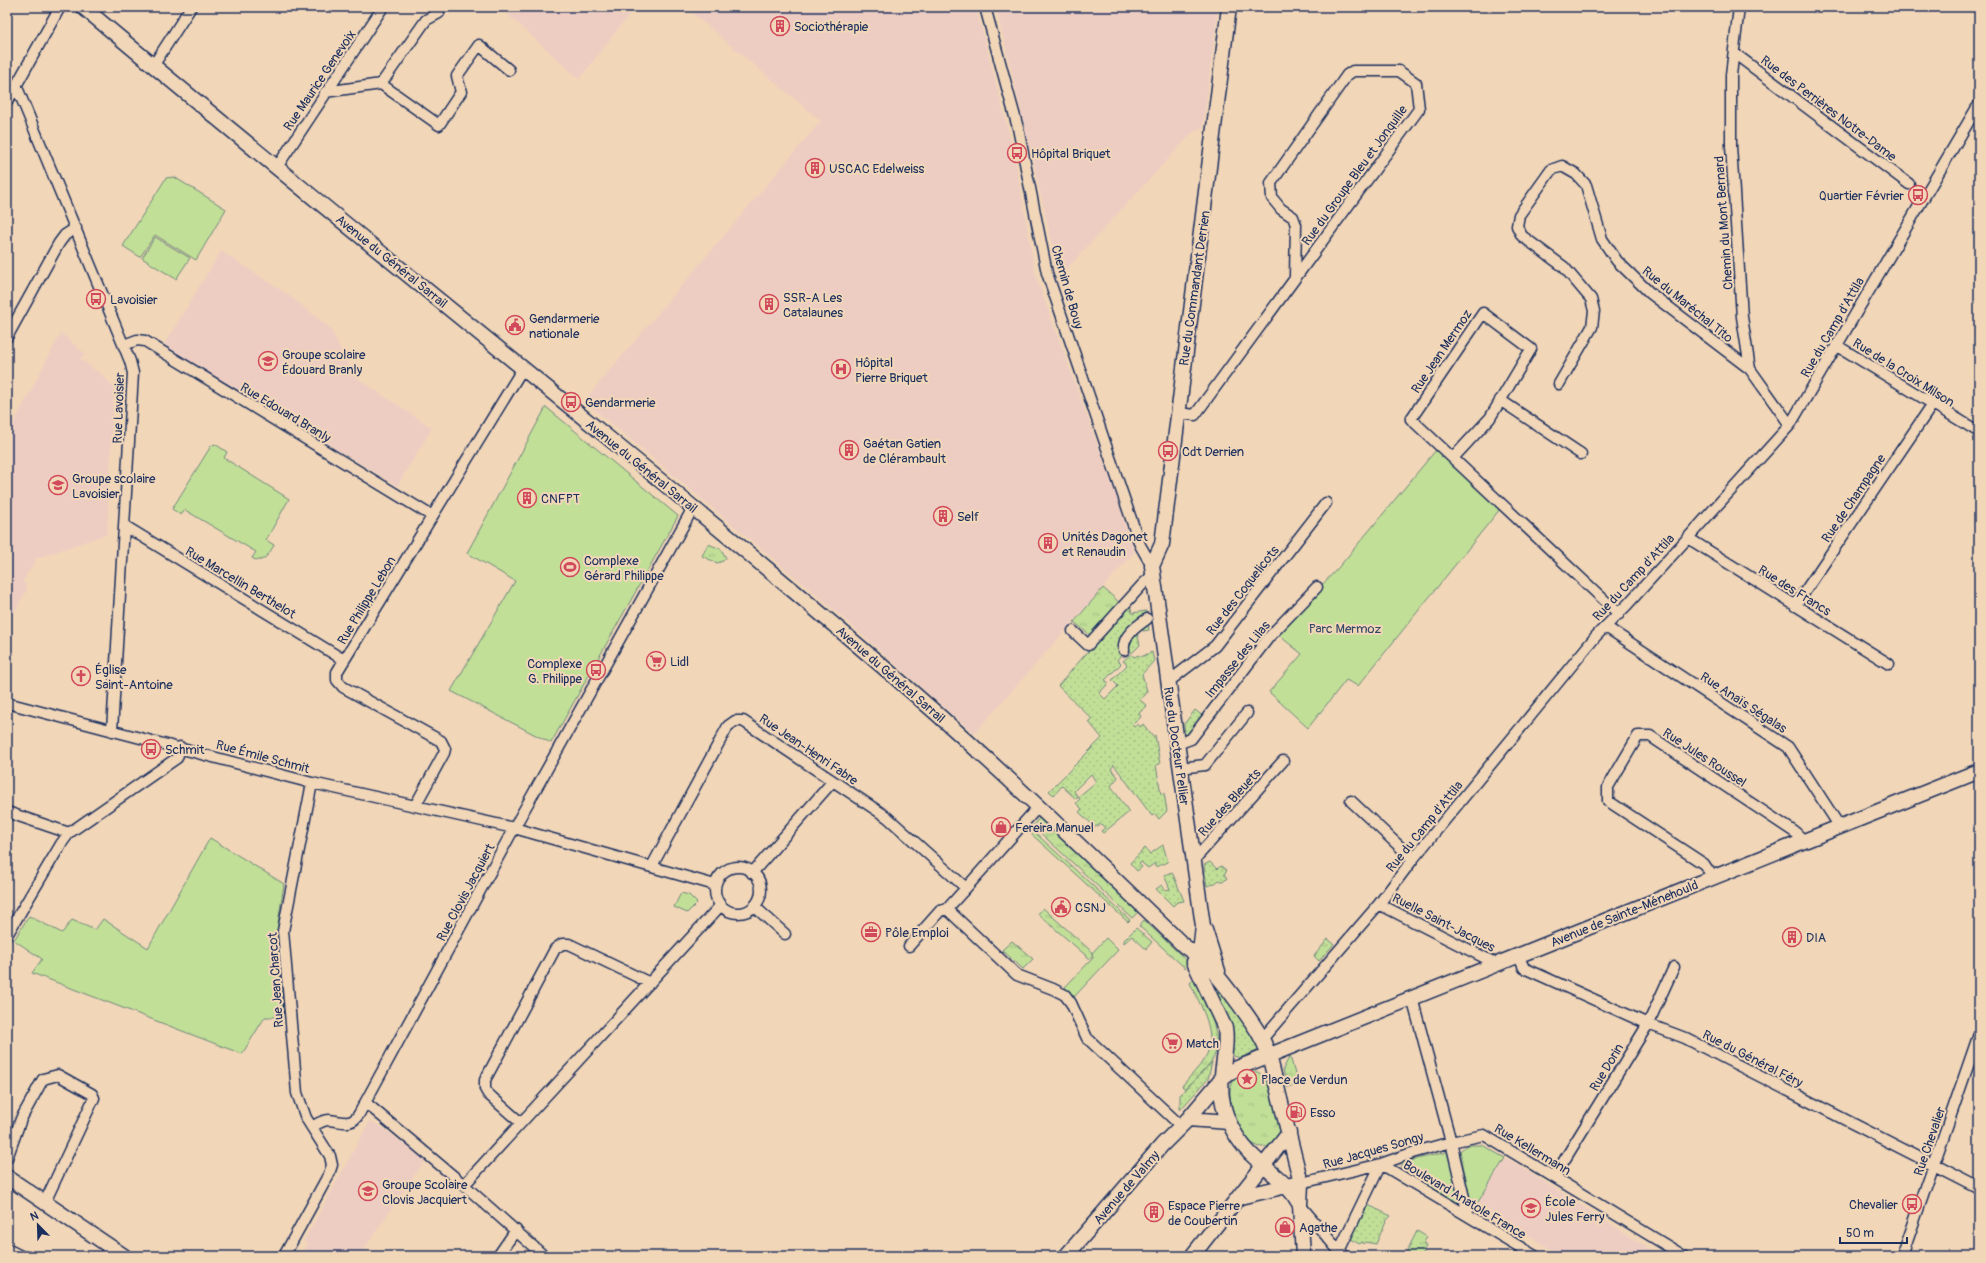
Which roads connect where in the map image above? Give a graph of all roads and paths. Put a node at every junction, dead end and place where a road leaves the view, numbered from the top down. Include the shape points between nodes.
1 (60, 7) edge
2 (83, 7) edge
3 (191, 7) edge
4 (383, 7) edge
5 (985, 7) edge
6 (1229, 7) edge
7 (1739, 7) edge
8 (439, 13) dead end
9 (1734, 53) junction
10 (153, 66) junction
11 (509, 70) dead end
12 (381, 84) junction
13 (16, 85) junction
14 (325, 92) junction
15 (7, 102) edge
16 (1979, 104) edge
17 (276, 167) junction
18 (1909, 184) dead end
19 (76, 228) junction
20 (1295, 277) junction
21 (7, 337) edge
22 (124, 345) junction
23 (1836, 345) junction
24 (523, 368) junction
25 (1750, 369) junction
26 (1559, 384) dead end
27 (1500, 400) junction
28 (1932, 405) junction
29 (1178, 413) junction
30 (1790, 425) junction
31 (1979, 432) edge
32 (1581, 454) dead end
33 (1453, 458) junction
34 (1326, 503) dead end
35 (693, 508) junction
36 (432, 516) junction
37 (125, 526) junction
38 (1688, 538) junction
39 (1153, 571) junction
40 (1317, 587) dead end
41 (1795, 606) junction
42 (1619, 614) junction
43 (1147, 619) dead end
44 (1606, 627) junction
45 (1073, 631) dead end
46 (1124, 650) dead end
47 (344, 660) junction
48 (1889, 664) dead end
49 (1168, 682) junction
50 (7, 703) edge
51 (1247, 713) dead end
52 (112, 731) junction
53 (1177, 744) junction
54 (180, 747) junction
55 (1283, 762) dead end
56 (1180, 768) junction
57 (1979, 771) edge
58 (833, 781) junction
59 (312, 783) junction
60 (1351, 801) dead end
61 (415, 806) junction
62 (1038, 807) junction
63 (7, 812) edge
64 (1840, 827) junction
65 (514, 828) junction
66 (70, 833) junction
67 (1804, 841) junction
68 (1413, 859) junction
69 (1194, 860) junction
70 (652, 866) junction
71 (752, 873) junction
72 (1713, 877) junction
73 (715, 885) junction
74 (966, 888) junction
75 (1379, 904) junction
76 (721, 905) junction
77 (754, 906) junction
78 (947, 909) junction
79 (1203, 926) junction
80 (785, 934) dead end
81 (7, 935) edge
82 (908, 946) dead end
83 (1518, 955) junction
84 (1201, 962) junction
85 (1497, 964) junction
86 (1674, 967) dead end
87 (1219, 976) junction
88 (650, 983) junction
89 (1412, 998) junction
90 (1648, 1024) junction
91 (1979, 1034) edge
92 (1263, 1038) junction
93 (1979, 1050) edge
94 (1269, 1055) junction
95 (1970, 1061) junction
96 (1221, 1080) junction
97 (366, 1103) junction
98 (1229, 1122) junction
99 (521, 1123) junction
100 (1185, 1123) junction
101 (312, 1127) junction
102 (1289, 1133) junction
103 (1451, 1142) junction
104 (7, 1158) edge
105 (1381, 1164) junction
106 (1935, 1165) junction
107 (1259, 1167) junction
108 (7, 1177) edge
109 (1554, 1177) junction
110 (1294, 1184) junction
111 (464, 1185) junction
112 (1979, 1188) edge
113 (1240, 1197) junction
114 (45, 1202) junction
115 (1300, 1205) junction
116 (1468, 1215) junction
117 (516, 1230) junction
118 (7, 1249) edge
119 (108, 1251) edge
120 (1342, 1254) edge
121 (1680, 1255) edge
122 (21, 1256) edge
123 (124, 1256) edge
124 (284, 1256) edge
125 (498, 1256) edge
126 (544, 1256) edge
127 (1066, 1256) edge
128 (1192, 1256) edge
129 (1304, 1256) edge
130 (1535, 1256) edge
131 (1902, 1256) edge

1 - 13 street
2 - 10 main road, Avenue du Général Sarrail
3 - 10 street
4 - 14 street, Rue Maurice Genevoix
5 - 39 street, Chemin de Bouy via 1018,128 1048,273 1140,545
6 - 29 main road, Rue du Commandant Derrien
7 - 9 street, Chemin du Mont Bernard
8 - 12 street via 426,20
9 - 18 street, Rue des Perrières Notre-Dame
9 - 25 street, Chemin du Mont Bernard via 1731,75 1731,146 1742,317
10 - 17 main road, Avenue du Général Sarrail
11 - 12 street via 479,45 457,76 461,92 439,124
12 - 14 street
13 - 15 street
13 - 19 street, Rue Lavoisier
14 - 17 street, Rue Maurice Genevoix
16 - 23 street, Rue du Camp d'Attila
17 - 24 main road, Avenue du Général Sarrail
19 - 21 street via 65,235 59,243
19 - 22 street, Rue Lavoisier
20 - 20 street, Rue du Groupe Bleu et Jonquille via 1419,109 1416,83 1399,71 1353,71 1347,75 1271,183 1272,198 1293,218 1296,225
20 - 29 street, Rue du Groupe Bleu et Jonquille via 1194,415
22 - 36 street, Rue Edouard Branly via 137,340 146,341
22 - 37 street, Rue Lavoisier via 133,373
23 - 28 street, Rue de la Croix Milson
23 - 30 street, Rue du Camp d'Attila
24 - 35 main road, Avenue du Général Sarrail
24 - 36 street, Rue Philippe Lebon
25 - 26 street, Rue du Maréchal Tito via 1650,293 1617,261 1602,239 1586,185 1576,174 1562,166 1551,170 1519,215 1517,226 1522,236 1564,267 1591,299 1594,311 1592,327
25 - 30 street, Chemin du Mont Bernard
27 - 32 street
27 - 33 street, Rue Jean Mermoz via 1490,418
27 - 33 street, Rue Jean Mermoz via 1532,349 1483,313 1411,419
28 - 31 street, Rue de la Croix Milson
28 - 41 street, Rue de Champagne
29 - 39 main road, Rue du Commandant Derrien via 1162,544
30 - 38 street, Rue du Camp d'Attila
33 - 42 street, Rue Jean Mermoz
34 - 49 street, Rue des Coquelicots via 1216,646
35 - 62 main road, Avenue du Général Sarrail via 928,706
35 - 65 street, Rue Clovis Jacquiert
36 - 47 street, Rue Philippe Lebon
37 - 47 street, Rue Marcellin Berthelot
37 - 52 street, Rue Lavoisier
38 - 41 street, Rue des Francs
38 - 42 street, Rue du Camp d'Attila
39 - 45 street via 1088,645
39 - 49 main road, Rue du Docteur Pellier
40 - 53 street, Impasse des Lilas via 1269,637 1191,738
41 - 48 street, Rue des Francs
42 - 44 street, Rue du Camp d'Attila
43 - 46 street via 1128,635
44 - 64 street, Rue Anaïs Ségalas via 1788,747
44 - 68 street, Rue du Camp d'Attila via 1545,696
47 - 61 street, Rue Philippe Lebon via 336,676 336,680 343,687 444,745 444,753
49 - 53 main road, Rue du Docteur Pellier
50 - 52 street, Rue Émile Schmit
51 - 56 street via 1204,765
52 - 54 street, Rue Émile Schmit
53 - 56 main road, Rue du Docteur Pellier
54 - 59 street, Rue Émile Schmit
54 - 66 street via 177,758
55 - 69 street, Rue des Bleuets
56 - 69 main road, Rue du Docteur Pellier
57 - 64 main road, Avenue de Sainte-Ménehould
58 - 70 street, Rue Jean-Henri Fabre via 743,721 735,720 728,726
58 - 71 street
58 - 74 street, Rue Jean-Henri Fabre via 887,817
59 - 61 street, Rue Émile Schmit
59 - 101 street, Rue Jean Charcot via 283,931 298,1093 301,1108
60 - 68 street
61 - 65 street, Rue Émile Schmit
62 - 74 street
62 - 84 main road, Avenue du Général Sarrail
63 - 66 street
64 - 67 main road, Avenue de Sainte-Ménehould
65 - 70 street
65 - 97 street, Rue Clovis Jacquiert
66 - 81 street
67 - 72 main road, Avenue de Sainte-Ménehould
67 - 72 street, Rue Jules Roussel via 1796,833 1650,736 1638,736 1608,787 1608,801 1704,864
68 - 75 street, Rue du Camp d'Attila
69 - 79 main road, Rue du Docteur Pellier
70 - 73 street
71 - 73 street via 746,869 730,868 718,878
71 - 77 street via 760,889
72 - 83 main road, Avenue de Sainte-Ménehould
73 - 76 street via 715,892
74 - 78 street
75 - 85 street, Ruelle Saint-Jacques
75 - 92 street, Rue du Camp d'Attila
76 - 77 street via 733,912 748,910
76 - 88 street
77 - 80 street
78 - 82 street via 940,911
78 - 100 street via 1017,975 1065,995 1087,1038
79 - 84 main road, Rue du Docteur Pellier
79 - 87 main road, Rue du Docteur Pellier
83 - 85 main road, Avenue de Sainte-Ménehould
83 - 90 street, Rue du Général Féry via 1524,968
84 - 87 main road
84 - 96 main road via 1225,1028
85 - 89 main road, Avenue de Sainte-Ménehould
86 - 90 street, Rue Dorin
87 - 92 main road
88 - 99 street
88 - 99 street via 568,944 562,944 555,949 485,1080 484,1089 488,1094
89 - 94 main road, Avenue de Sainte-Ménehould
89 - 103 street
90 - 106 street, Rue du Général Féry via 1685,1038
90 - 109 street, Rue Dorin
91 - 95 street, Rue Chevalier
92 - 94 main road
93 - 95 street
94 - 96 main road via 1235,1069
94 - 102 main road
95 - 106 street, Rue Chevalier
96 - 98 main road via 1222,1098
96 - 100 main road, Avenue de Valmy
97 - 101 street, Rue Clovis Jacquiert via 355,1120 349,1124 328,1120
97 - 111 street
98 - 100 main road
98 - 107 main road
99 - 111 street
100 - 127 main road, Avenue de Valmy via 1162,1145
101 - 124 street via 330,1156 332,1165
102 - 107 main road via 1274,1154 1266,1157
102 - 110 main road
103 - 105 street, Rue Jacques Songy
103 - 109 street, Rue Kellermann via 1484,1135
103 - 116 street
104 - 114 street via 21,1119 43,1079 58,1075 92,1094 94,1098
105 - 110 street, Rue Jacques Songy
105 - 116 street, Boulevard Anatole France
105 - 120 street
106 - 112 street, Rue du Général Féry
106 - 131 street, Rue Chevalier
107 - 110 main road
107 - 113 main road
108 - 114 main road
109 - 121 street, Rue Kellermann
110 - 113 main road
110 - 115 main road
111 - 117 street
113 - 128 main road
114 - 119 main road
115 - 120 street
115 - 129 main road
116 - 130 street, Boulevard Anatole France
117 - 125 street
117 - 126 street
118 - 122 street
119 - 123 main road

